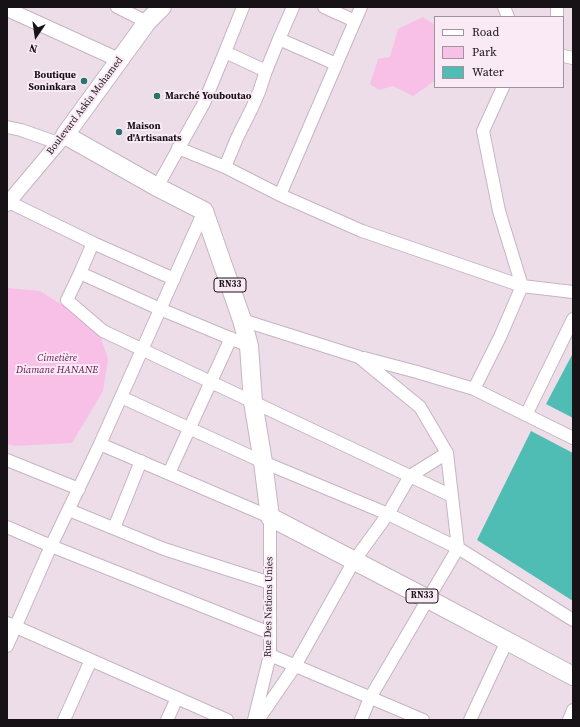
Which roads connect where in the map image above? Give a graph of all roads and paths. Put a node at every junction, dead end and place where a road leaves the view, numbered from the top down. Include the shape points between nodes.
1 (117, 7) edge
2 (162, 7) edge
3 (243, 7) edge
4 (294, 7) edge
5 (324, 7) edge
6 (361, 7) edge
7 (7, 9) edge
8 (355, 21) junction
9 (147, 22) junction
10 (279, 39) junction
11 (225, 52) junction
12 (119, 60) junction
13 (336, 64) junction
14 (266, 71) junction
15 (503, 88) edge
16 (7, 127) edge
17 (61, 139) junction
18 (178, 148) junction
19 (225, 167) junction
20 (157, 187) junction
21 (280, 195) junction
22 (8, 203) edge
23 (204, 211) junction
24 (93, 243) junction
25 (80, 273) junction
26 (174, 279) junction
27 (522, 286) junction
28 (573, 292) edge
29 (160, 309) junction
30 (573, 319) edge
31 (242, 320) junction
32 (231, 338) junction
33 (249, 346) junction
34 (143, 350) junction
35 (359, 357) junction
36 (211, 382) junction
37 (474, 389) junction
38 (122, 397) junction
39 (253, 402) junction
40 (526, 415) junction
41 (189, 429) junction
42 (573, 438) edge
43 (100, 444) junction
44 (447, 452) junction
45 (7, 460) edge
46 (141, 462) junction
47 (263, 462) junction
48 (169, 474) junction
49 (410, 476) junction
50 (79, 490) junction
51 (452, 496) junction
52 (69, 510) junction
53 (388, 514) junction
54 (270, 517) junction
55 (7, 527) edge
56 (114, 528) junction
57 (51, 546) junction
58 (458, 548) junction
59 (354, 561) junction
60 (270, 583) junction
61 (428, 599) junction
62 (573, 620) edge
63 (11, 625) edge
64 (270, 633) junction
65 (507, 641) junction
66 (7, 646) edge
67 (270, 655) junction
68 (90, 660) junction
69 (295, 666) junction
70 (573, 676) edge
71 (177, 698) junction
72 (370, 698) junction
73 (573, 710) edge
74 (64, 720) edge
75 (167, 720) edge
76 (227, 720) edge
77 (254, 720) edge
78 (258, 720) edge
79 (361, 720) edge
80 (422, 720) edge
81 (470, 720) edge
82 (569, 720) edge

1 - 9 street
2 - 9 main road, Boulevard Askia Mohamed
3 - 11 street
4 - 10 street
5 - 8 street
6 - 8 street
7 - 12 street
8 - 13 street
9 - 12 main road, Boulevard Askia Mohamed
10 - 13 street
10 - 14 street
11 - 14 street
11 - 18 street via 204,102
12 - 17 main road, Boulevard Askia Mohamed
13 - 21 street
14 - 19 street
15 - 27 street via 483,131 499,211
16 - 17 street
17 - 20 main road
17 - 22 street, Boulevard Askia Mohamed
18 - 19 street
18 - 20 street
19 - 21 street
20 - 23 main road
21 - 27 street via 362,231
22 - 24 street
23 - 26 street
23 - 31 main road, RN33
24 - 25 street
24 - 26 street
25 - 29 street
25 - 34 street via 67,300 103,331
26 - 29 street
27 - 28 street
27 - 37 street
29 - 32 street
29 - 34 street
30 - 40 street
31 - 33 main road, RN33
31 - 35 street
32 - 33 street
32 - 36 street
33 - 39 main road, RN33
34 - 36 street
34 - 38 street
35 - 37 street
35 - 44 street via 420,407
36 - 39 street
36 - 41 street
37 - 40 street
38 - 41 street
38 - 43 street
39 - 47 main road, RN33
39 - 49 street
40 - 42 street
41 - 47 street
41 - 48 street
43 - 46 street
43 - 50 street
44 - 49 street
44 - 51 street
45 - 50 street
46 - 48 street
46 - 56 street
47 - 53 street
47 - 54 main road, RN33
48 - 54 street
49 - 51 street
49 - 53 street
50 - 52 street
51 - 58 street
52 - 56 street
52 - 57 street
53 - 58 street
53 - 59 street
54 - 59 main road, RN33
54 - 60 street, Rue Des Nations Unies
55 - 57 street
56 - 60 street via 164,549
57 - 63 street
57 - 64 street
58 - 61 street
58 - 62 street
59 - 61 main road, RN33
59 - 69 street
60 - 64 street, Rue Des Nations Unies
61 - 65 main road, RN33
61 - 72 street
63 - 66 street
63 - 68 street
64 - 67 street, Rue Des Nations Unies
65 - 70 main road, RN33
65 - 81 street
67 - 69 street
67 - 77 street, Rue Des Nations Unies
68 - 71 street
68 - 74 street
69 - 72 street
69 - 78 street
71 - 75 street
71 - 76 street
72 - 79 street
72 - 80 street
73 - 82 street

